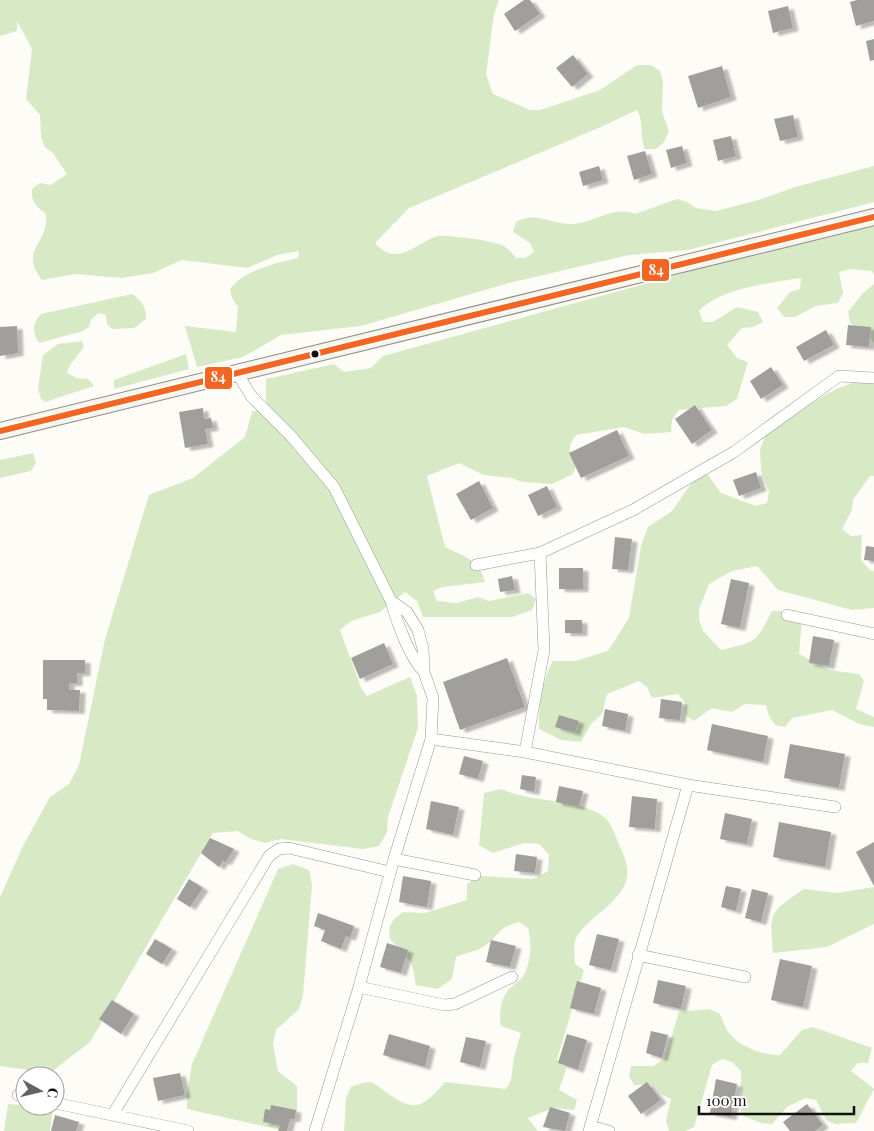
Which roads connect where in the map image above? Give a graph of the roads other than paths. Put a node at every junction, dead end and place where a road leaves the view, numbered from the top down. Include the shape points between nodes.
1 (874, 217) edge
2 (237, 373) junction
3 (874, 378) edge
4 (0, 431) edge
5 (540, 553) junction
6 (476, 565) dead end
7 (786, 615) dead end
8 (874, 634) edge
9 (431, 738) junction
10 (525, 752) junction
11 (688, 785) junction
12 (835, 807) dead end
13 (394, 858) junction
14 (390, 872) junction
15 (475, 875) dead end
16 (638, 956) junction
17 (512, 977) dead end
18 (745, 977) dead end
19 (359, 987) junction
20 (65, 1104) edge
21 (113, 1114) junction
22 (590, 1129) edge
23 (188, 1131) edge
24 (315, 1131) edge
25 (609, 1131) edge

1 - 2 main road
2 - 4 main road
2 - 9 street via 252,397 291,436 334,487 391,601 407,612 418,630 424,672 433,698
3 - 5 street via 839,376 734,452 633,510
5 - 6 street
5 - 10 street via 544,650
7 - 8 street
9 - 10 street
9 - 13 street
10 - 11 street
11 - 12 street
11 - 16 street
13 - 14 street
13 - 15 street
14 - 19 street
14 - 21 street via 289,848 279,849 269,856
16 - 18 street
16 - 22 street
17 - 19 street via 455,1004 444,1005
19 - 24 street
20 - 21 street
21 - 23 street
22 - 25 street

